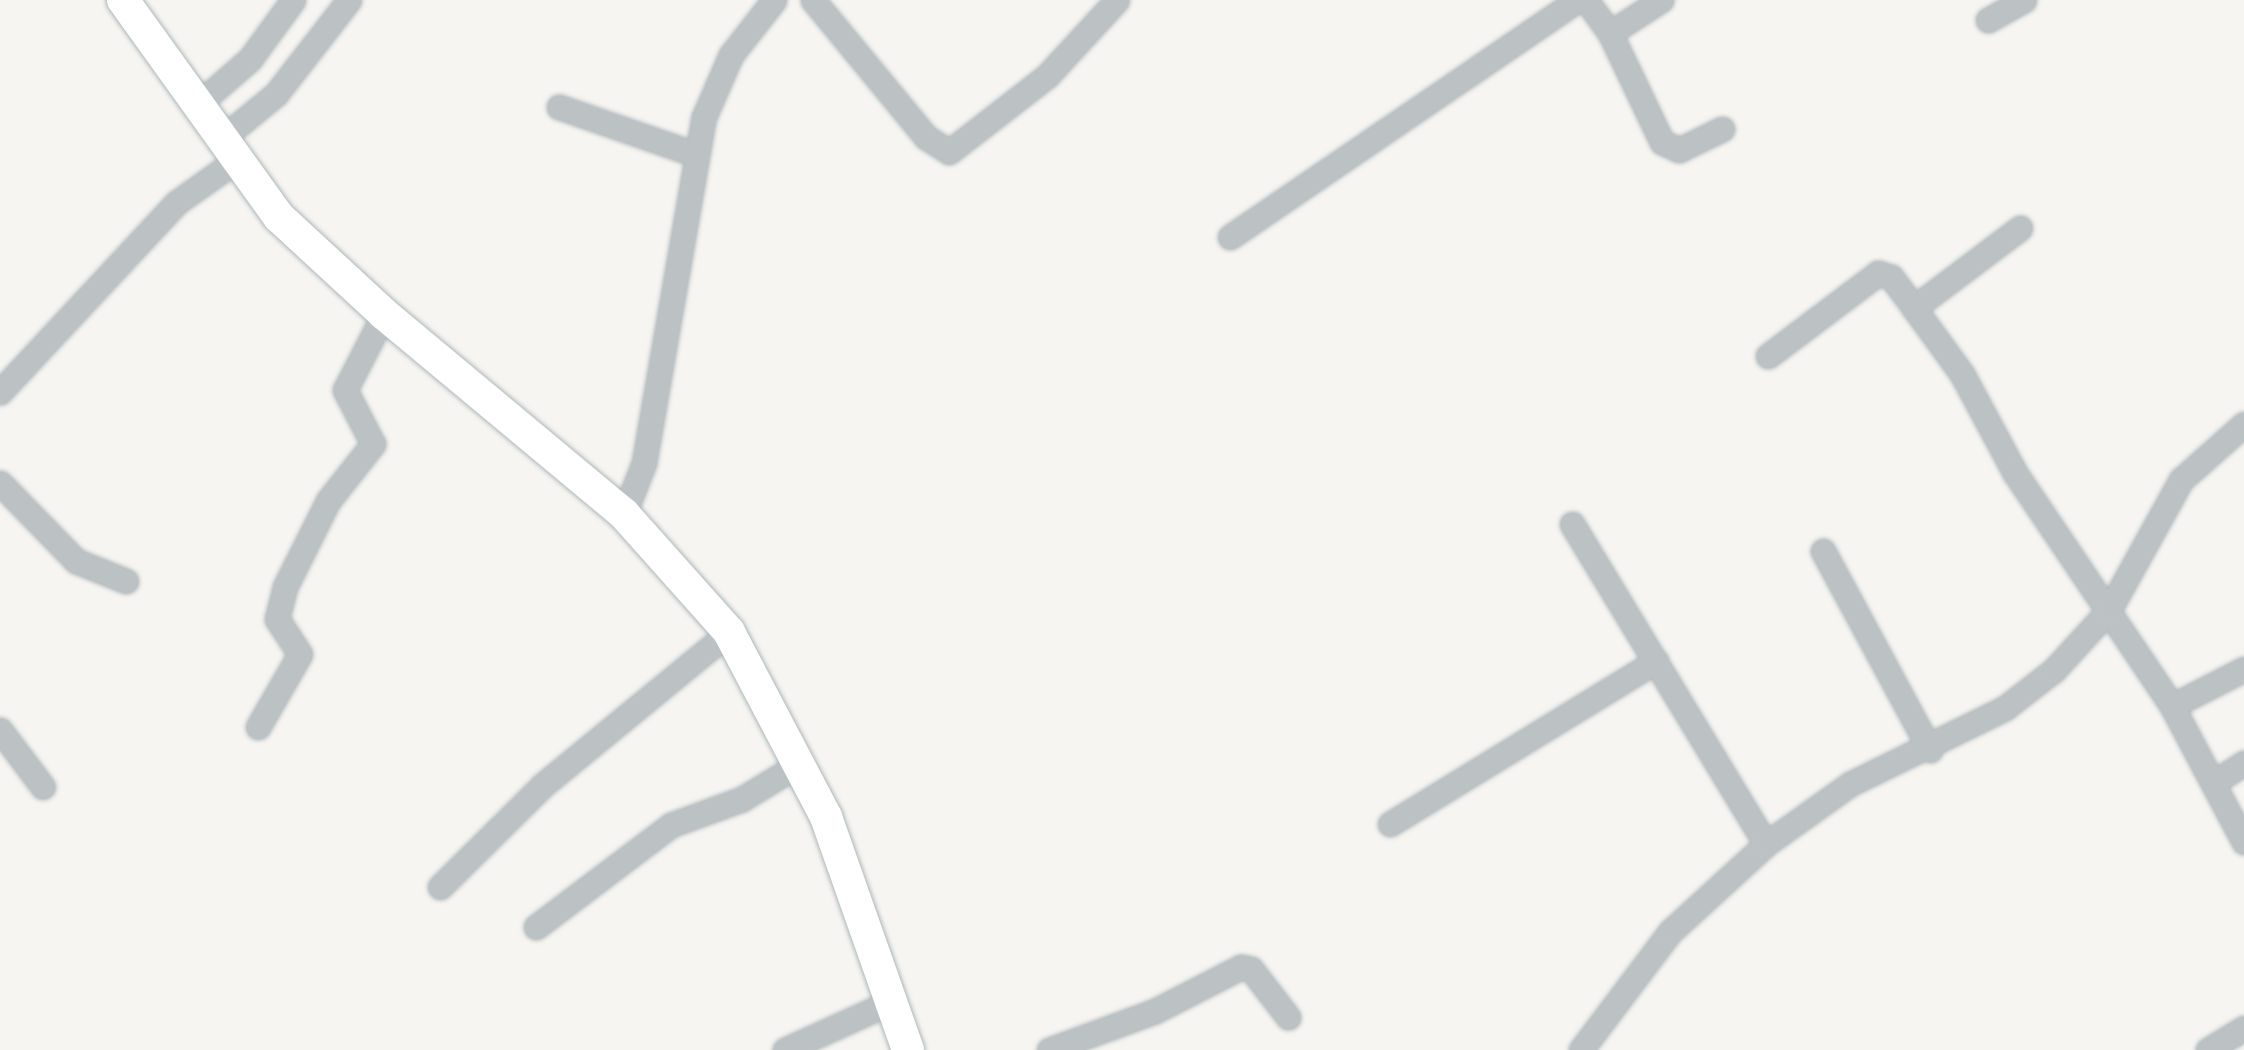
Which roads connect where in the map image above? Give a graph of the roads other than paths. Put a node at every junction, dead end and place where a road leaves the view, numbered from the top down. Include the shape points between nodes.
1 (123, 0) edge
2 (293, 0) edge
3 (349, 0) edge
4 (774, 0) edge
5 (813, 0) edge
6 (1117, 0) edge
7 (1578, 0) edge
8 (1586, 0) edge
9 (1661, 0) edge
10 (2024, 0) edge
11 (1988, 20) dead end
12 (1610, 33) junction
13 (196, 106) junction
14 (559, 107) dead end
15 (1721, 129) dead end
16 (228, 151) junction
17 (695, 154) junction
18 (2020, 228) dead end
19 (1230, 237) dead end
20 (1914, 308) junction
21 (384, 314) junction
22 (1768, 356) dead end
23 (0, 392) edge
24 (2244, 424) edge
25 (0, 483) edge
26 (624, 514) junction
27 (1572, 524) dead end
28 (1823, 551) dead end
29 (126, 581) dead end
30 (2109, 610) junction
31 (729, 632) junction
32 (1657, 661) junction
33 (2244, 669) edge
34 (2172, 706) junction
35 (258, 727) dead end
36 (0, 730) edge
37 (1930, 750) junction
38 (2244, 762) edge
39 (801, 763) junction
40 (2213, 783) junction
41 (43, 786) dead end
42 (1390, 824) dead end
43 (2244, 842) edge
44 (1766, 844) junction
45 (440, 887) dead end
46 (536, 927) dead end
47 (893, 1001) junction
48 (1288, 1017) dead end
49 (2244, 1028) edge
50 (785, 1050) edge
51 (908, 1050) edge
52 (1049, 1050) edge
53 (1581, 1050) edge
54 (2208, 1050) edge

1 - 13 main road
2 - 13 street via 250,59
3 - 16 street
4 - 17 street via 731,55
5 - 6 street via 926,136 949,152 1047,76
7 - 19 street
8 - 12 street
9 - 12 street
10 - 11 street
12 - 15 street via 1662,142 1688,148
13 - 16 main road
14 - 17 street
16 - 21 main road via 279,217
16 - 23 street
17 - 26 street via 649,440
18 - 20 street
20 - 22 street via 1891,277 1878,273
20 - 30 street
21 - 26 main road
21 - 35 street via 345,390 373,444 328,501 285,587 277,620 300,654
24 - 30 street via 2181,480
25 - 29 street via 76,561
26 - 31 main road
27 - 32 street
28 - 37 street
30 - 34 street
30 - 37 street via 2035,685
31 - 39 main road
31 - 45 street via 543,785
32 - 42 street
32 - 44 street
33 - 34 street
34 - 40 street
36 - 41 street
37 - 44 street via 1850,784
38 - 40 street
39 - 46 street via 742,799 671,825
39 - 47 main road
40 - 43 street
44 - 53 street via 1670,932
47 - 50 street
47 - 51 main road
48 - 52 street via 1251,969 1241,967 1155,1011
49 - 54 street

